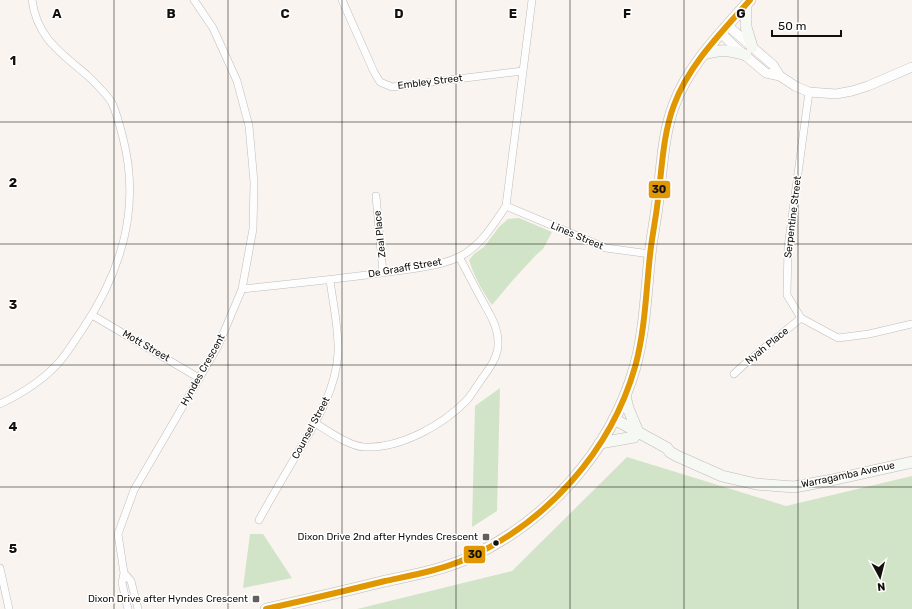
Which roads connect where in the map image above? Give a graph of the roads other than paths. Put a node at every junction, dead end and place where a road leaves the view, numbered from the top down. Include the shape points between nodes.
1 (32, 0) edge
2 (194, 0) edge
3 (342, 0) edge
4 (532, 0) edge
5 (748, 2) edge
6 (724, 30) junction
7 (749, 51) junction
8 (704, 54) junction
9 (912, 67) edge
10 (524, 71) junction
11 (810, 92) junction
12 (376, 196) dead end
13 (506, 206) junction
14 (650, 254) junction
15 (459, 257) junction
16 (383, 273) junction
17 (330, 280) junction
18 (242, 289) junction
19 (92, 315) junction
20 (802, 318) junction
21 (912, 324) edge
22 (734, 374) dead end
23 (199, 378) junction
24 (625, 396) junction
25 (0, 404) edge
26 (613, 422) junction
27 (315, 423) junction
28 (636, 435) junction
29 (600, 443) junction
30 (912, 462) edge
31 (259, 520) dead end
32 (0, 568) edge
33 (124, 573) junction
34 (9, 609) edge
35 (128, 609) edge
36 (138, 609) edge
37 (266, 609) edge

1 - 19 street via 42,32 98,85 112,103 127,156 130,179 123,245 112,278
2 - 18 street, Hyndes Crescent via 213,28 237,81 249,126 254,182 253,229
3 - 10 street, Embley Street via 374,72 380,82 392,87
4 - 10 street, De Graaff Street
5 - 6 main road
5 - 7 main road via 746,27
6 - 7 street
6 - 8 main road
7 - 8 main road via 719,50
7 - 11 street via 772,65 780,76
8 - 14 main road via 680,90 667,126
9 - 11 street via 852,91 836,94
10 - 13 street, De Graaff Street
11 - 20 street, Serpentine Street via 788,247 788,295
12 - 16 street, Zeal Place
13 - 14 street, Lines Street via 606,248
13 - 15 street, De Graaff Street via 488,233
14 - 24 main road via 639,348
15 - 16 street, De Graaff Street via 427,267
15 - 27 street via 496,326 498,342 489,370 467,400 443,420 417,435 378,446 362,447 345,441
16 - 17 street, De Graaff Street
17 - 18 street, De Graaff Street
17 - 27 street, Counsel Street via 338,353 330,393
18 - 23 street, Hyndes Crescent via 218,346
19 - 23 street, Mott Street
19 - 25 street via 66,354 46,376 19,395
20 - 21 street, Serpentine Street via 838,338
20 - 22 street, Nyah Place
23 - 33 street, Hyndes Crescent via 134,490 118,534
24 - 26 main road
24 - 28 main road
26 - 28 main road, Warragamba Avenue
26 - 29 main road
27 - 31 street, Counsel Street
28 - 29 main road
28 - 30 main road, Warragamba Avenue via 722,476 756,484 794,487
29 - 37 main road via 563,492 522,526 488,548 434,570
32 - 34 street
33 - 35 street, Hyndes Crescent via 122,583
33 - 36 street, Hyndes Crescent via 131,580

